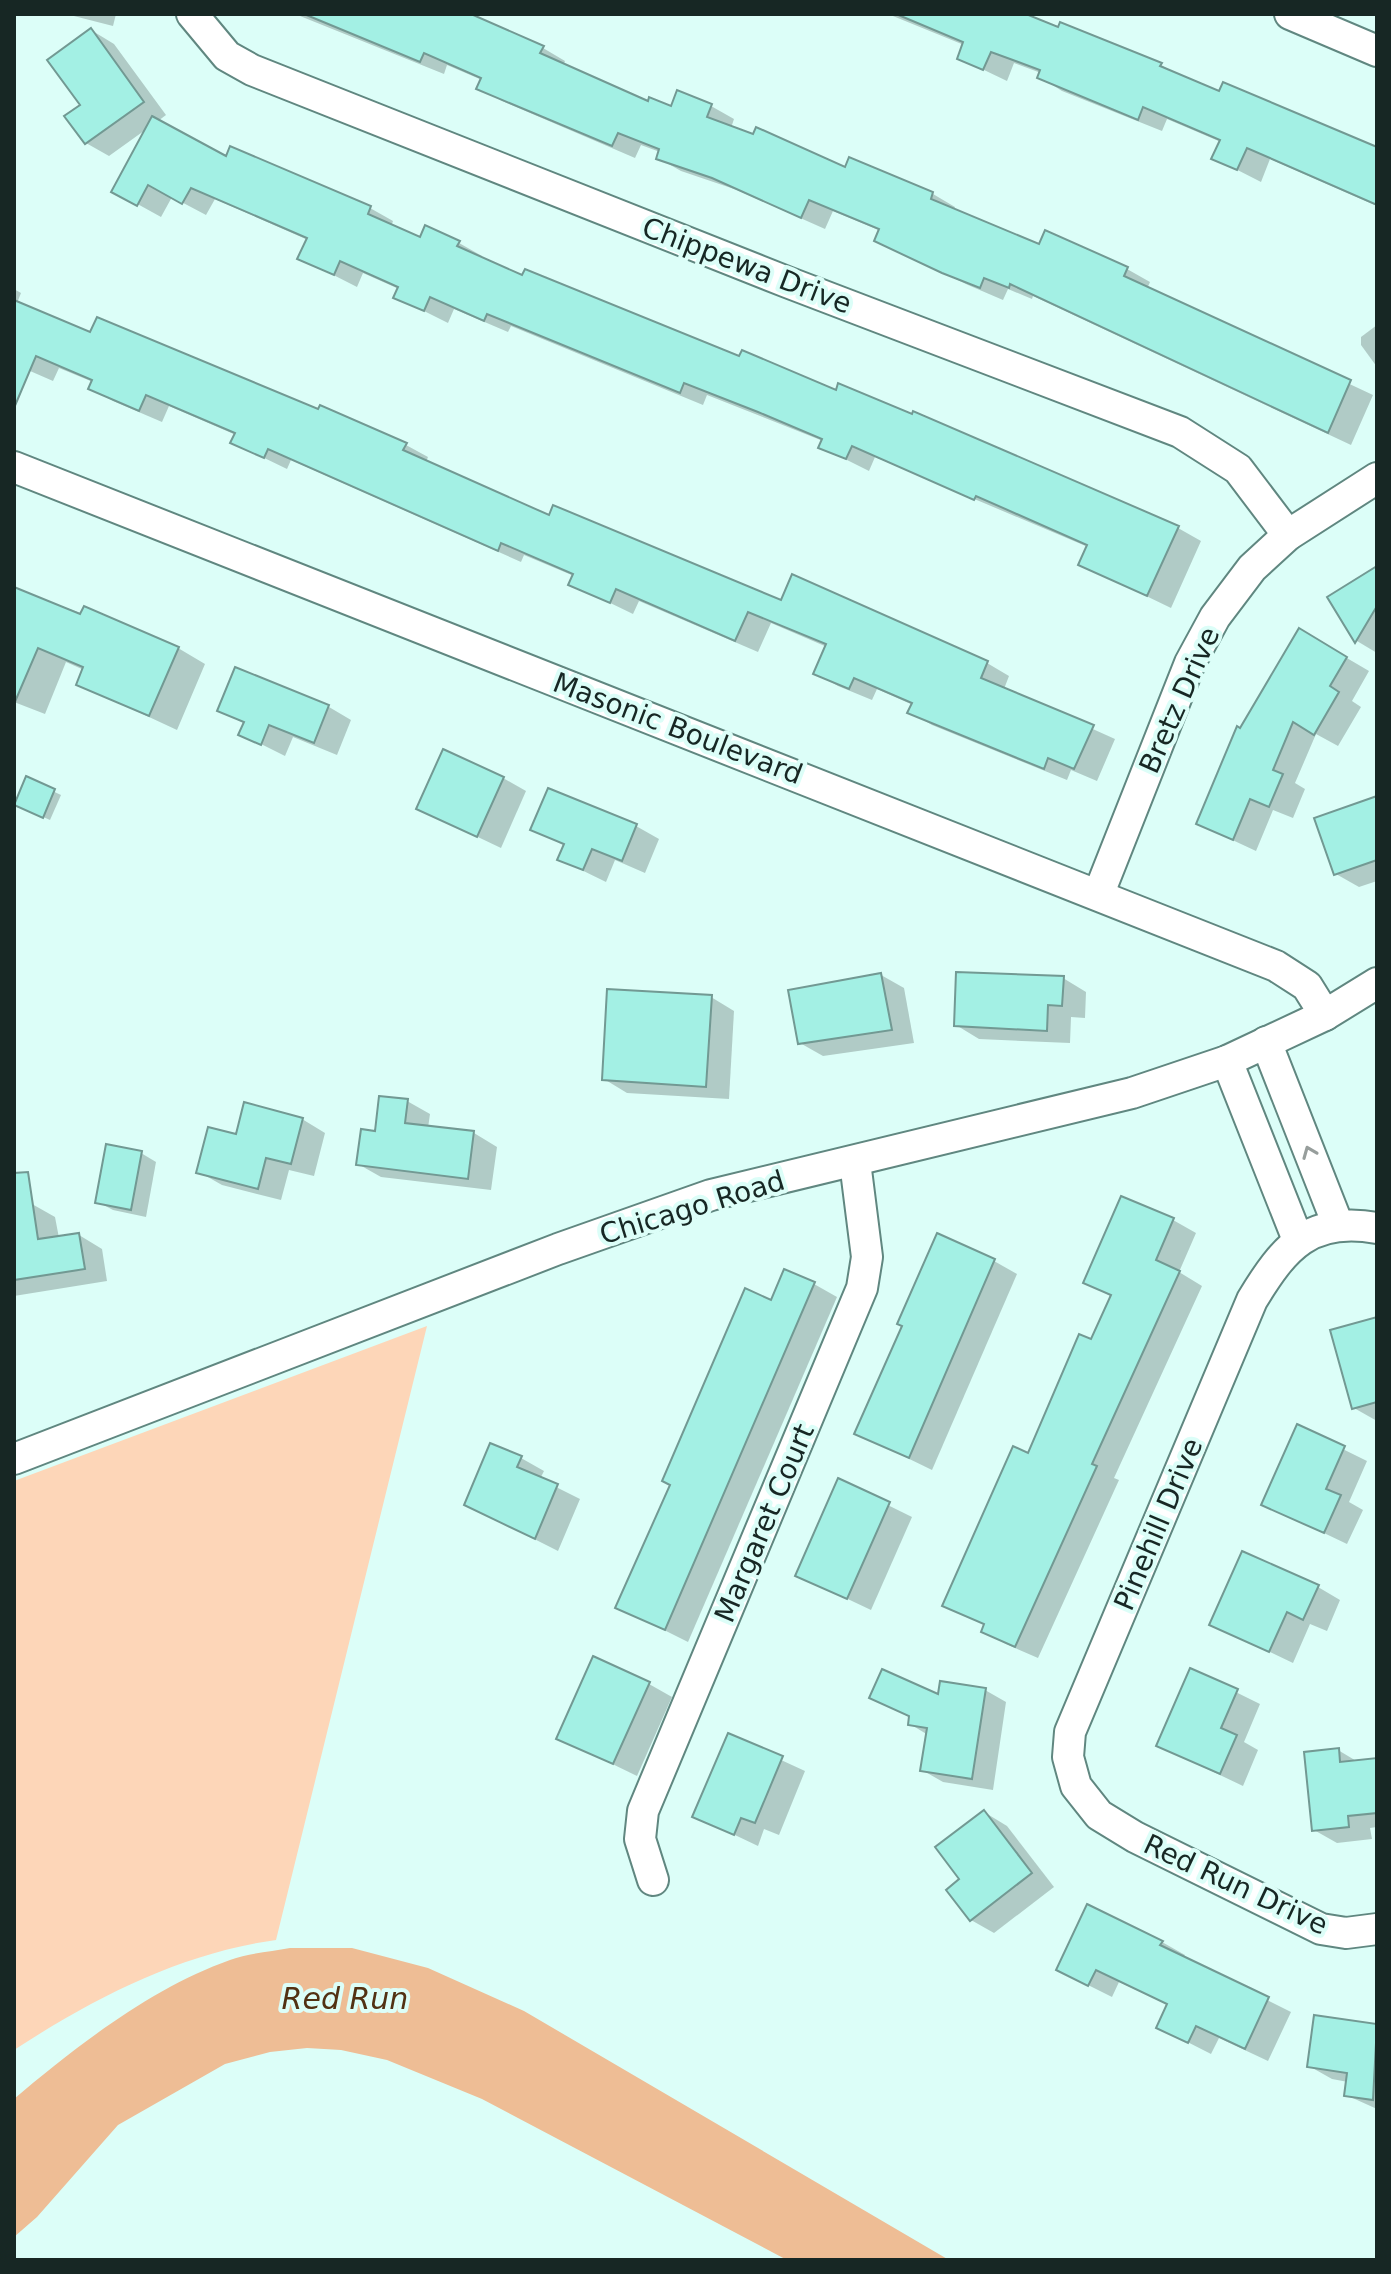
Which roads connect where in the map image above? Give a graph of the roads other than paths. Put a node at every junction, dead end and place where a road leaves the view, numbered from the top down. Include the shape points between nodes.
1 (192, 14) edge
2 (1290, 14) edge
3 (1377, 51) edge
4 (14, 467) edge
5 (1377, 478) edge
6 (1288, 535) junction
7 (1099, 893) junction
8 (1377, 983) edge
9 (1325, 1015) junction
10 (1266, 1042) junction
11 (1227, 1061) junction
12 (855, 1162) junction
13 (1338, 1225) junction
14 (1377, 1228) edge
15 (1298, 1240) junction
16 (14, 1459) edge
17 (1099, 1815) joint
18 (653, 1880) dead end
19 (1377, 1929) edge

1 - 6 street, Chippewa Drive via 227,56 252,70 1180,432 1238,469
2 - 3 street
4 - 7 street, Masonic Boulevard
5 - 6 street, Bretz Drive
6 - 7 street, Bretz Drive via 1233,592 1190,663
7 - 9 street, Masonic Boulevard via 1276,966 1307,986
8 - 9 street, Chicago Road
9 - 10 street, Chicago Road
10 - 11 street, Chicago Road
13 -> 10 street
11 - 12 street, Chicago Road via 1132,1093
11 - 15 street
12 - 16 street, Chicago Road via 711,1195 558,1249
12 - 18 street, Margaret Court via 867,1257 862,1288 643,1811 640,1839
13 - 14 street
13 - 15 street, Pinehill Drive
15 - 17 street, Pinehill Drive via 1252,1300 1070,1732 1068,1757 1076,1786
17 - 19 street, Red Run Drive via 1321,1929

